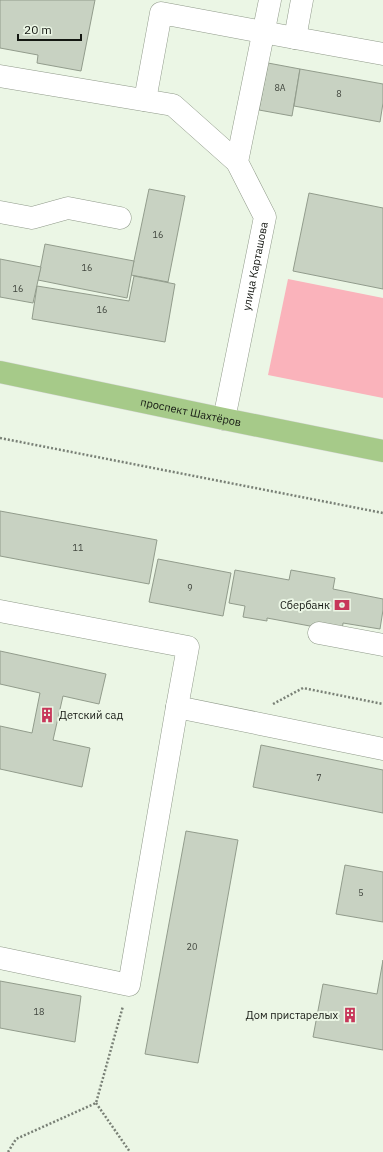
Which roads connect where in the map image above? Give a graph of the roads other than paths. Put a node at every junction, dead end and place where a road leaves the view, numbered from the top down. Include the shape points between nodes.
1 (270, 0) edge
2 (302, 0) edge
3 (264, 32) junction
4 (295, 38) junction
5 (383, 54) edge
6 (0, 76) edge
7 (145, 100) junction
8 (237, 162) junction
9 (0, 212) edge
10 (120, 218) dead end
11 (0, 372) edge
12 (224, 419) junction
13 (383, 451) edge
14 (0, 611) edge
15 (319, 633) dead end
16 (383, 645) edge
17 (177, 707) junction
18 (383, 749) edge
19 (0, 958) edge

1 - 3 lane
2 - 4 lane
3 - 4 lane
3 - 7 lane via 161,13
3 - 8 lane
4 - 5 lane
6 - 7 lane
7 - 8 lane via 173,105
8 - 12 lane, улица Карташова via 265,217
9 - 10 lane via 32,218 68,208
11 - 12 main road, проспект Шахтёров
12 - 13 main road, проспект Шахтёров
14 - 17 lane via 188,647
15 - 16 lane
17 - 18 lane
17 - 19 lane via 129,985

